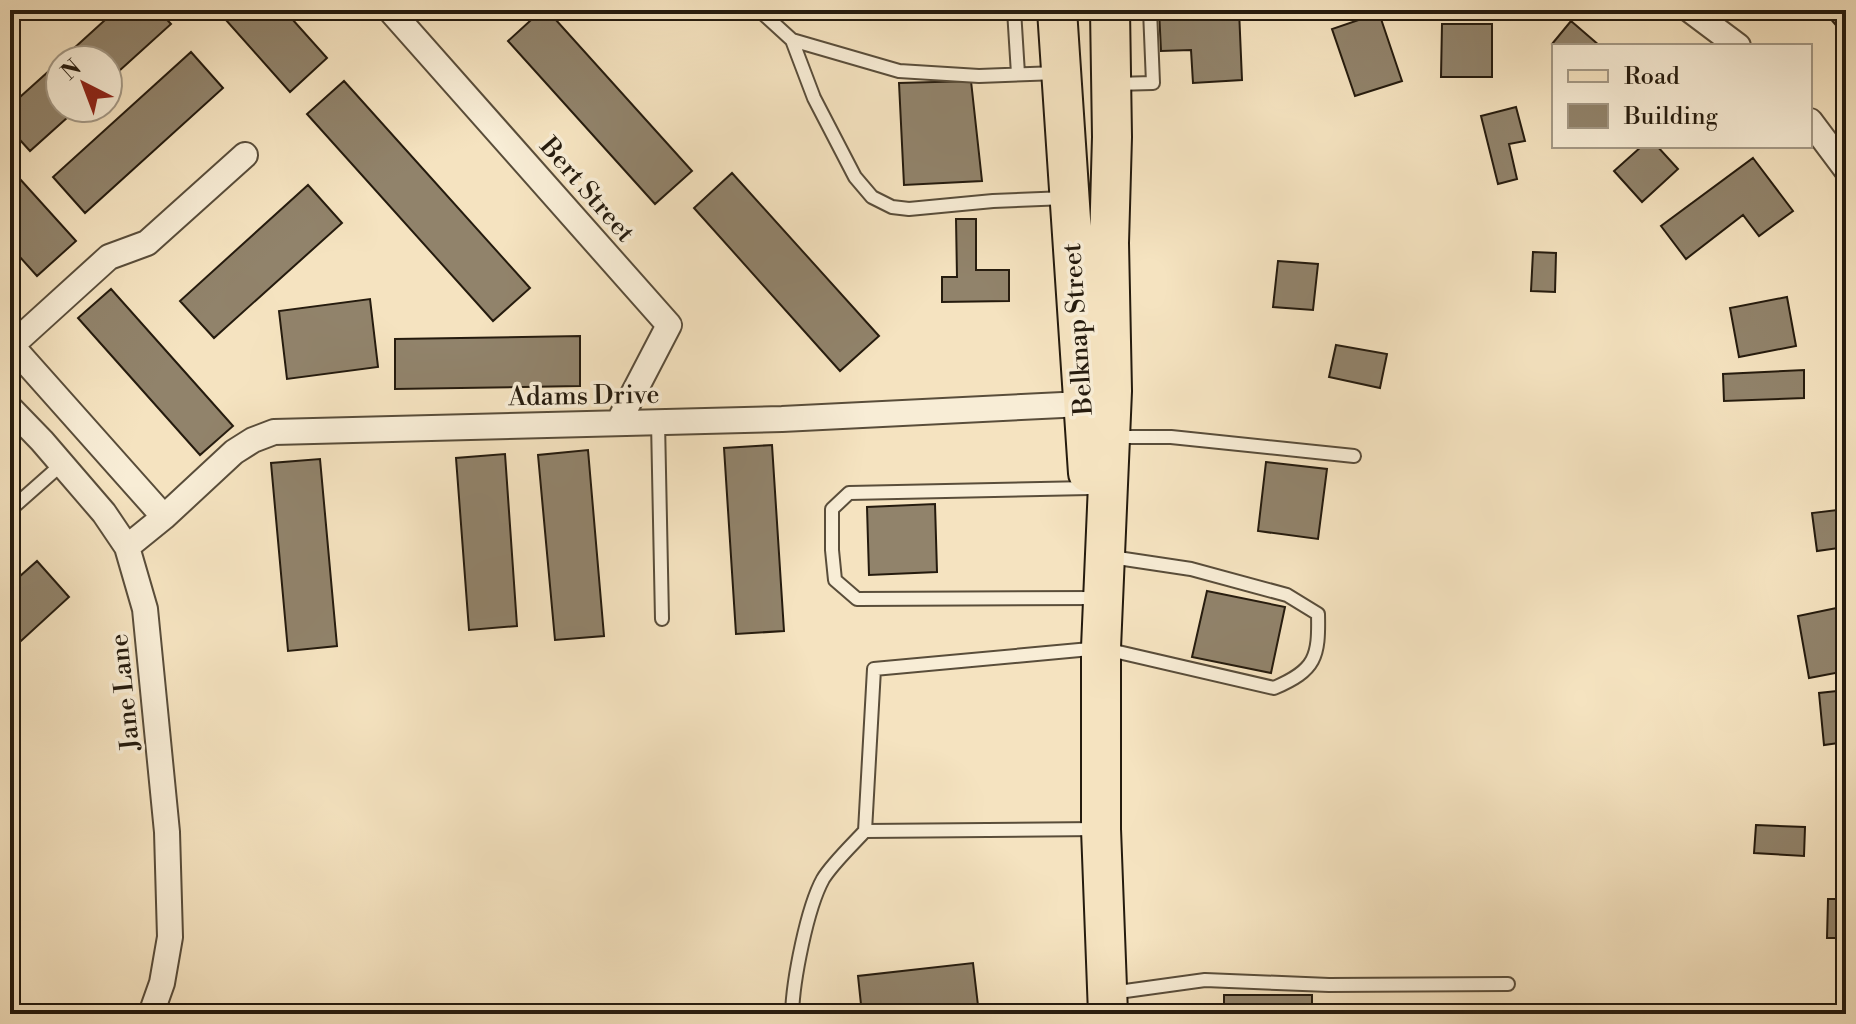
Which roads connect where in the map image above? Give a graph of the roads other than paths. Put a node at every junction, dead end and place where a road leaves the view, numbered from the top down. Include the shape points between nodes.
1 (390, 10) edge
2 (759, 10) edge
3 (1014, 10) edge
4 (1057, 10) edge
5 (1110, 10) edge
6 (1150, 10) edge
7 (1690, 10) edge
8 (792, 40) junction
9 (1735, 44) edge
10 (1061, 72) junction
11 (1018, 74) junction
12 (1111, 84) junction
13 (1812, 124) edge
14 (245, 155) dead end
15 (1846, 169) edge
16 (1069, 198) junction
17 (11, 345) edge
18 (1083, 404) junction
19 (10, 408) edge
20 (658, 422) junction
21 (618, 423) junction
22 (1110, 437) junction
23 (1354, 456) dead end
24 (62, 464) junction
25 (1089, 488) junction
26 (156, 509) junction
27 (10, 510) edge
28 (127, 547) junction
29 (1104, 556) junction
30 (1097, 598) junction
31 (662, 619) dead end
32 (1101, 648) junction
33 (1101, 829) junction
34 (865, 831) junction
35 (1508, 984) dead end
36 (1108, 1004) edge
37 (151, 1014) edge
38 (792, 1014) edge

1 - 21 street, Bert Street via 669,325
2 - 8 lane
3 - 11 lane
4 - 10 main road, Belknap Street
5 - 12 main road, Belknap Street
6 - 12 lane via 1153,83
7 - 9 street
8 - 11 lane via 899,71
8 - 16 lane via 814,98 855,177 872,197 909,209
10 - 11 lane
10 - 16 main road, Belknap Street
12 - 22 main road, Belknap Street
13 - 15 street
14 - 17 street via 147,243 109,257
16 - 18 main road, Belknap Street
17 - 26 street
18 - 20 street, Adams Drive
18 - 25 main road, Belknap Street
19 - 24 street, Jane Lane
20 - 21 street, Adams Drive
20 - 31 lane
21 - 26 street, Adams Drive via 274,432 234,452
22 - 23 lane via 1171,437
22 - 29 main road, Belknap Street
24 - 27 lane
24 - 28 street, Jane Lane
25 - 30 main road, Belknap Street
25 - 30 lane via 849,493 832,509 832,550 835,580 857,599
26 - 28 street, Adams Drive
28 - 37 street, Jane Lane via 145,609 167,832 170,937
29 - 32 main road, Belknap Street
29 - 32 lane via 1191,569 1287,595 1318,614 1318,636 1309,665 1274,688
30 - 32 main road, Belknap Street
32 - 33 main road, Belknap Street
32 - 34 lane via 874,669
33 - 34 lane
33 - 36 main road, Belknap Street
34 - 38 lane via 824,878 809,916
35 - 36 lane via 1205,980

